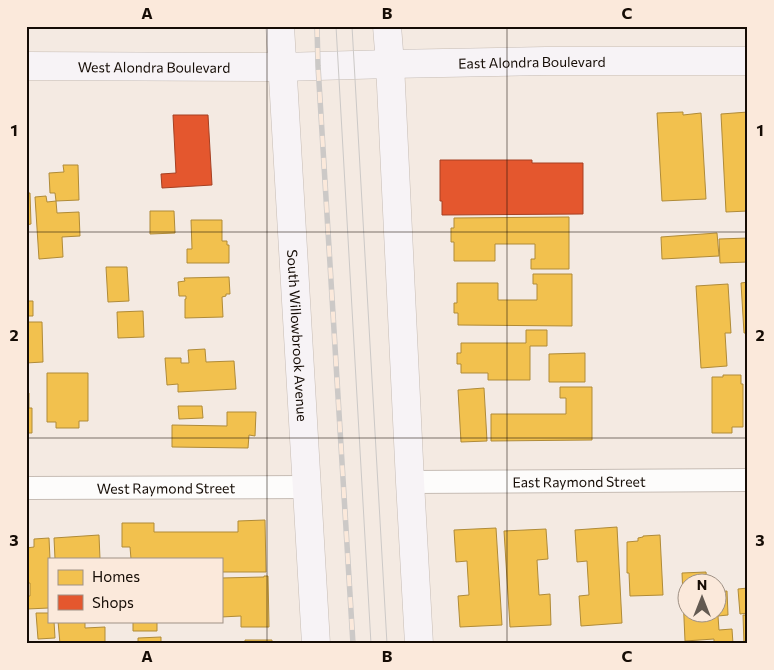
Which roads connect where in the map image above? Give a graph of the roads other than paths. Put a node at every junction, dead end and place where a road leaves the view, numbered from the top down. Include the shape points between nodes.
1 (280, 26) edge
2 (386, 26) edge
3 (748, 61) edge
4 (390, 64) junction
5 (26, 66) edge
6 (318, 66) joint
7 (282, 67) junction
8 (748, 480) edge
9 (410, 482) junction
10 (307, 487) junction
11 (26, 488) edge
12 (316, 644) edge
13 (419, 644) edge

1 - 7 street, South Willowbrook Avenue
2 - 4 street
3 - 4 street, East Alondra Boulevard
4 - 6 street, East Alondra Boulevard
4 - 9 street
5 - 7 street, West Alondra Boulevard
6 - 7 street, West Alondra Boulevard
7 - 10 street, South Willowbrook Avenue
8 - 9 street, East Raymond Street
9 - 13 street
10 - 11 street, West Raymond Street
10 - 12 street, South Willowbrook Avenue

